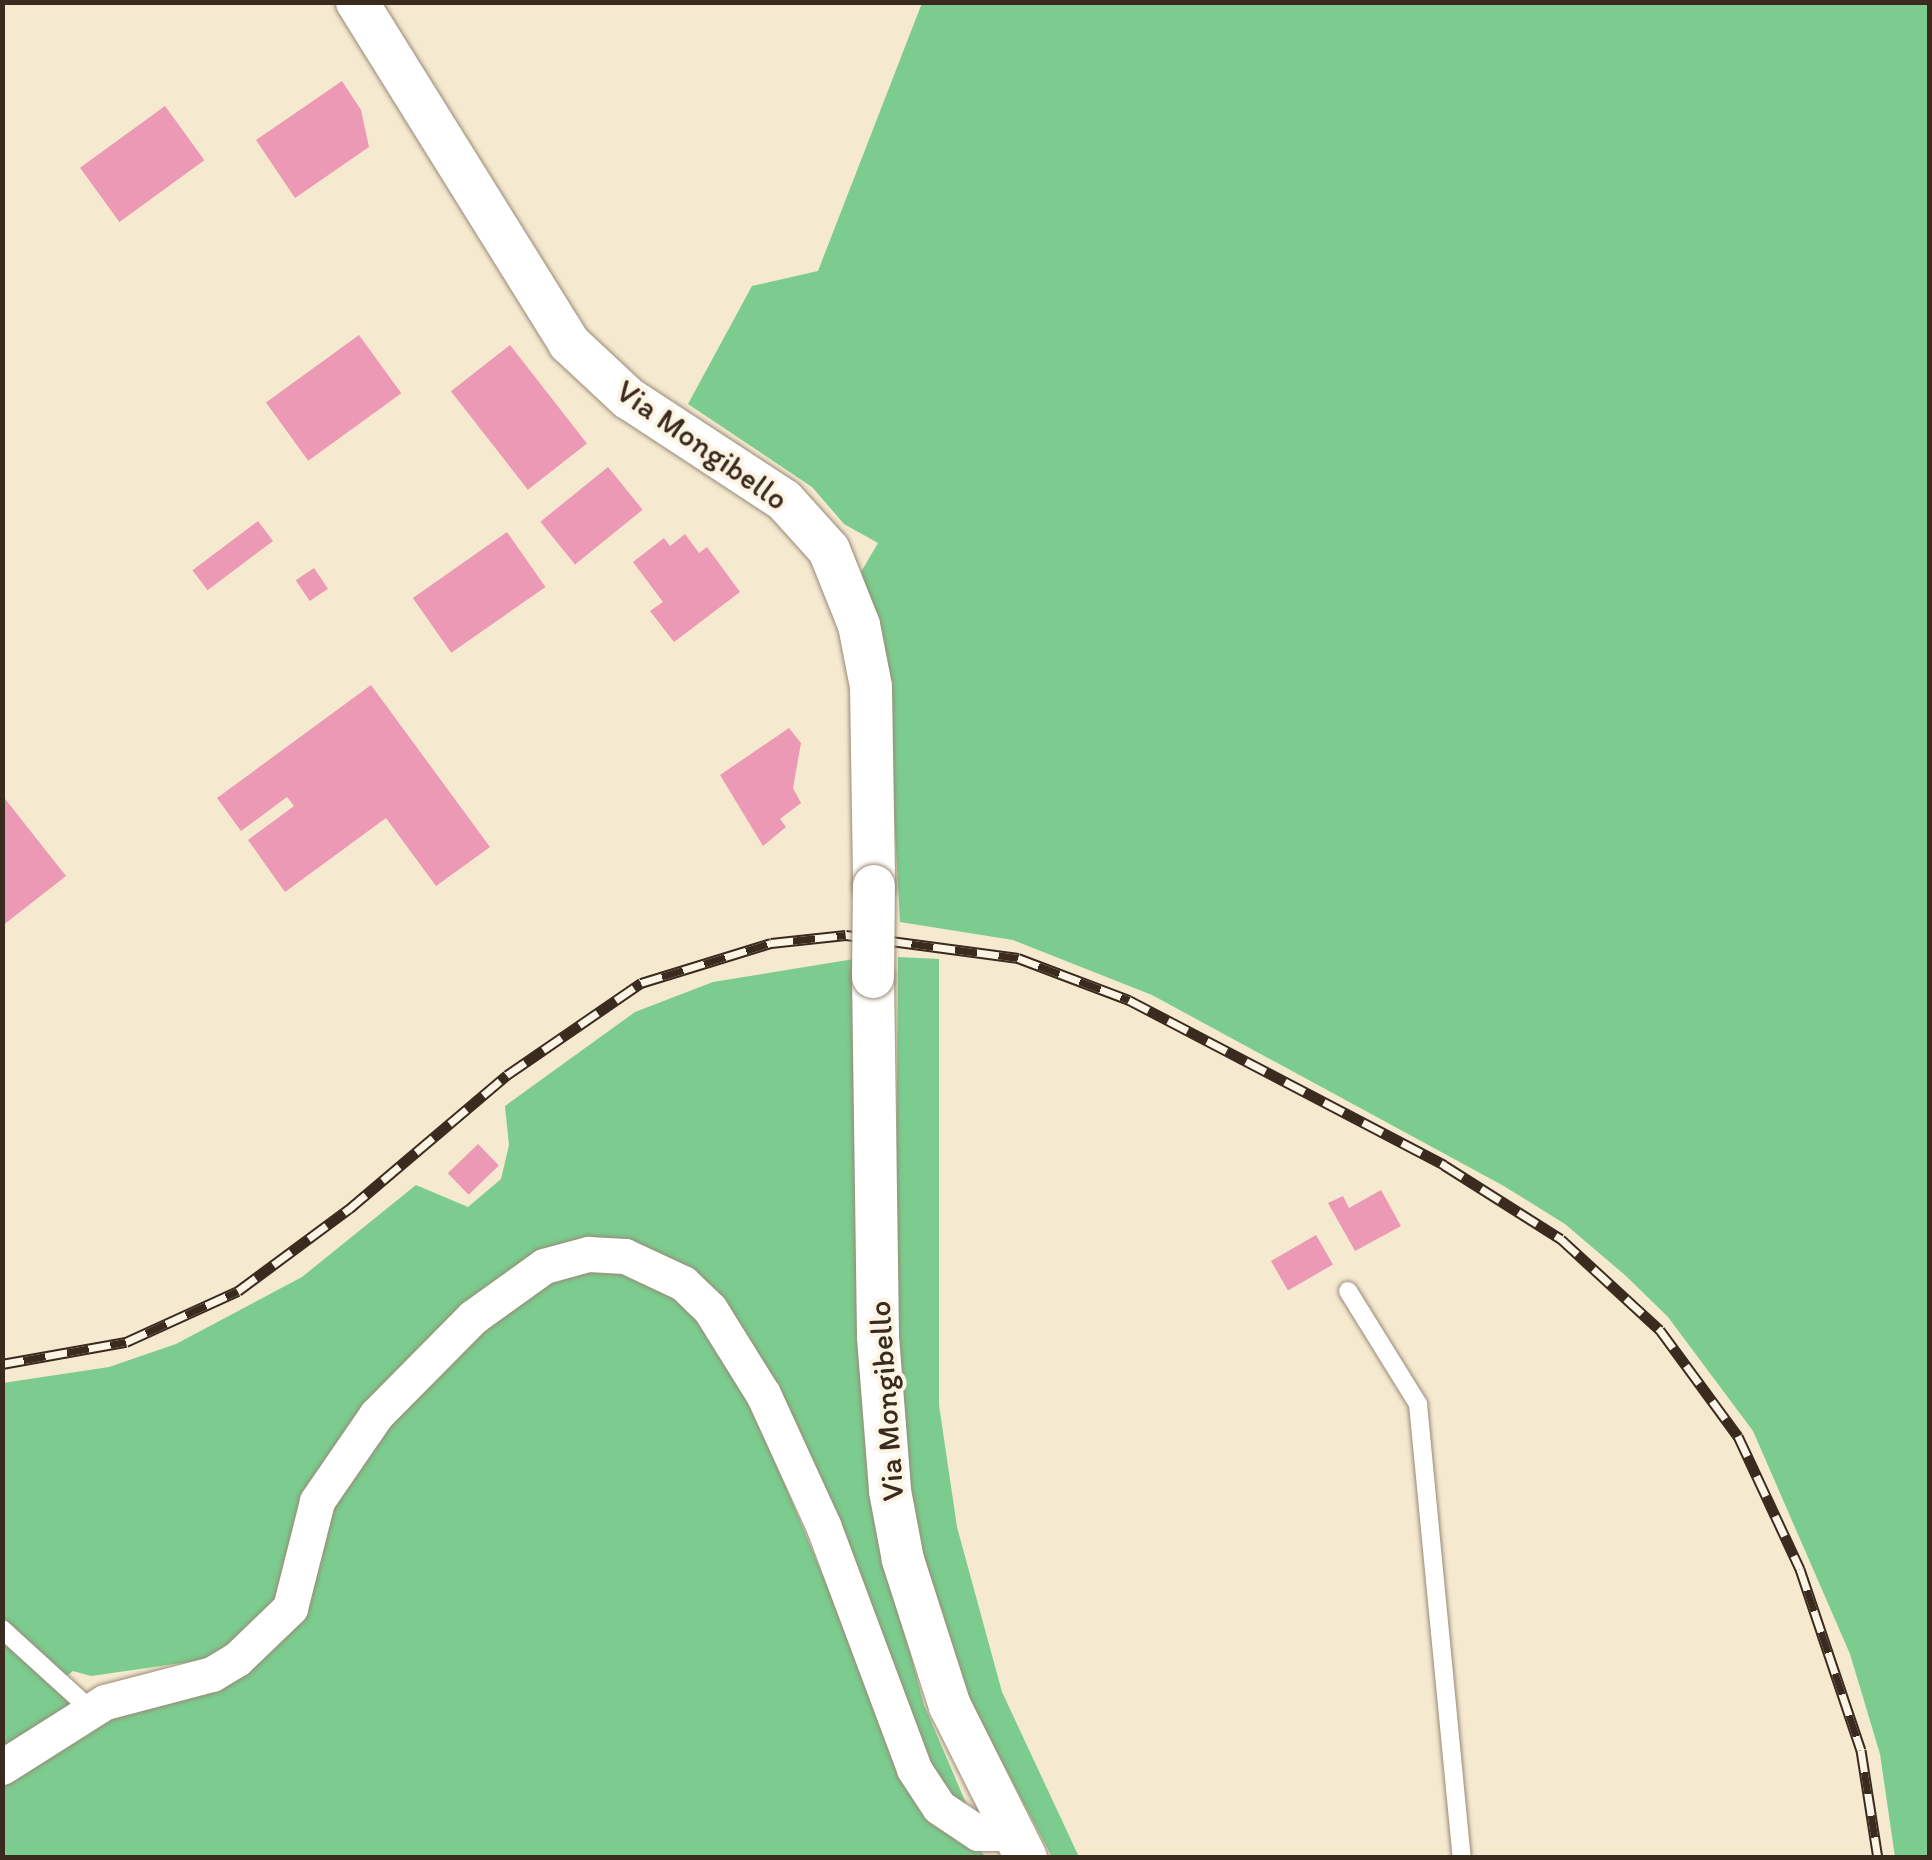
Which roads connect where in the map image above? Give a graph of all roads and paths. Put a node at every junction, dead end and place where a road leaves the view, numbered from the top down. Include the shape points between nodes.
1 (357, 2) edge
2 (1348, 1291) dead end
3 (2, 1629) edge
4 (92, 1710) junction
5 (2, 1766) edge
6 (1020, 1845) edge
7 (1462, 1858) edge

1 - 6 street, Via Mongibello, bridge via 570,343 628,398 784,500 830,550 859,625 871,687 878,1354 890,1492 903,1560 950,1706
2 - 7 lane via 1418,1404
3 - 4 lane
4 - 5 street
4 - 6 street via 212,1674 237,1659 290,1608 317,1501 376,1416 473,1317 544,1266 588,1254 625,1256 683,1283 710,1309 763,1394 822,1525 914,1769 939,1807 978,1832

